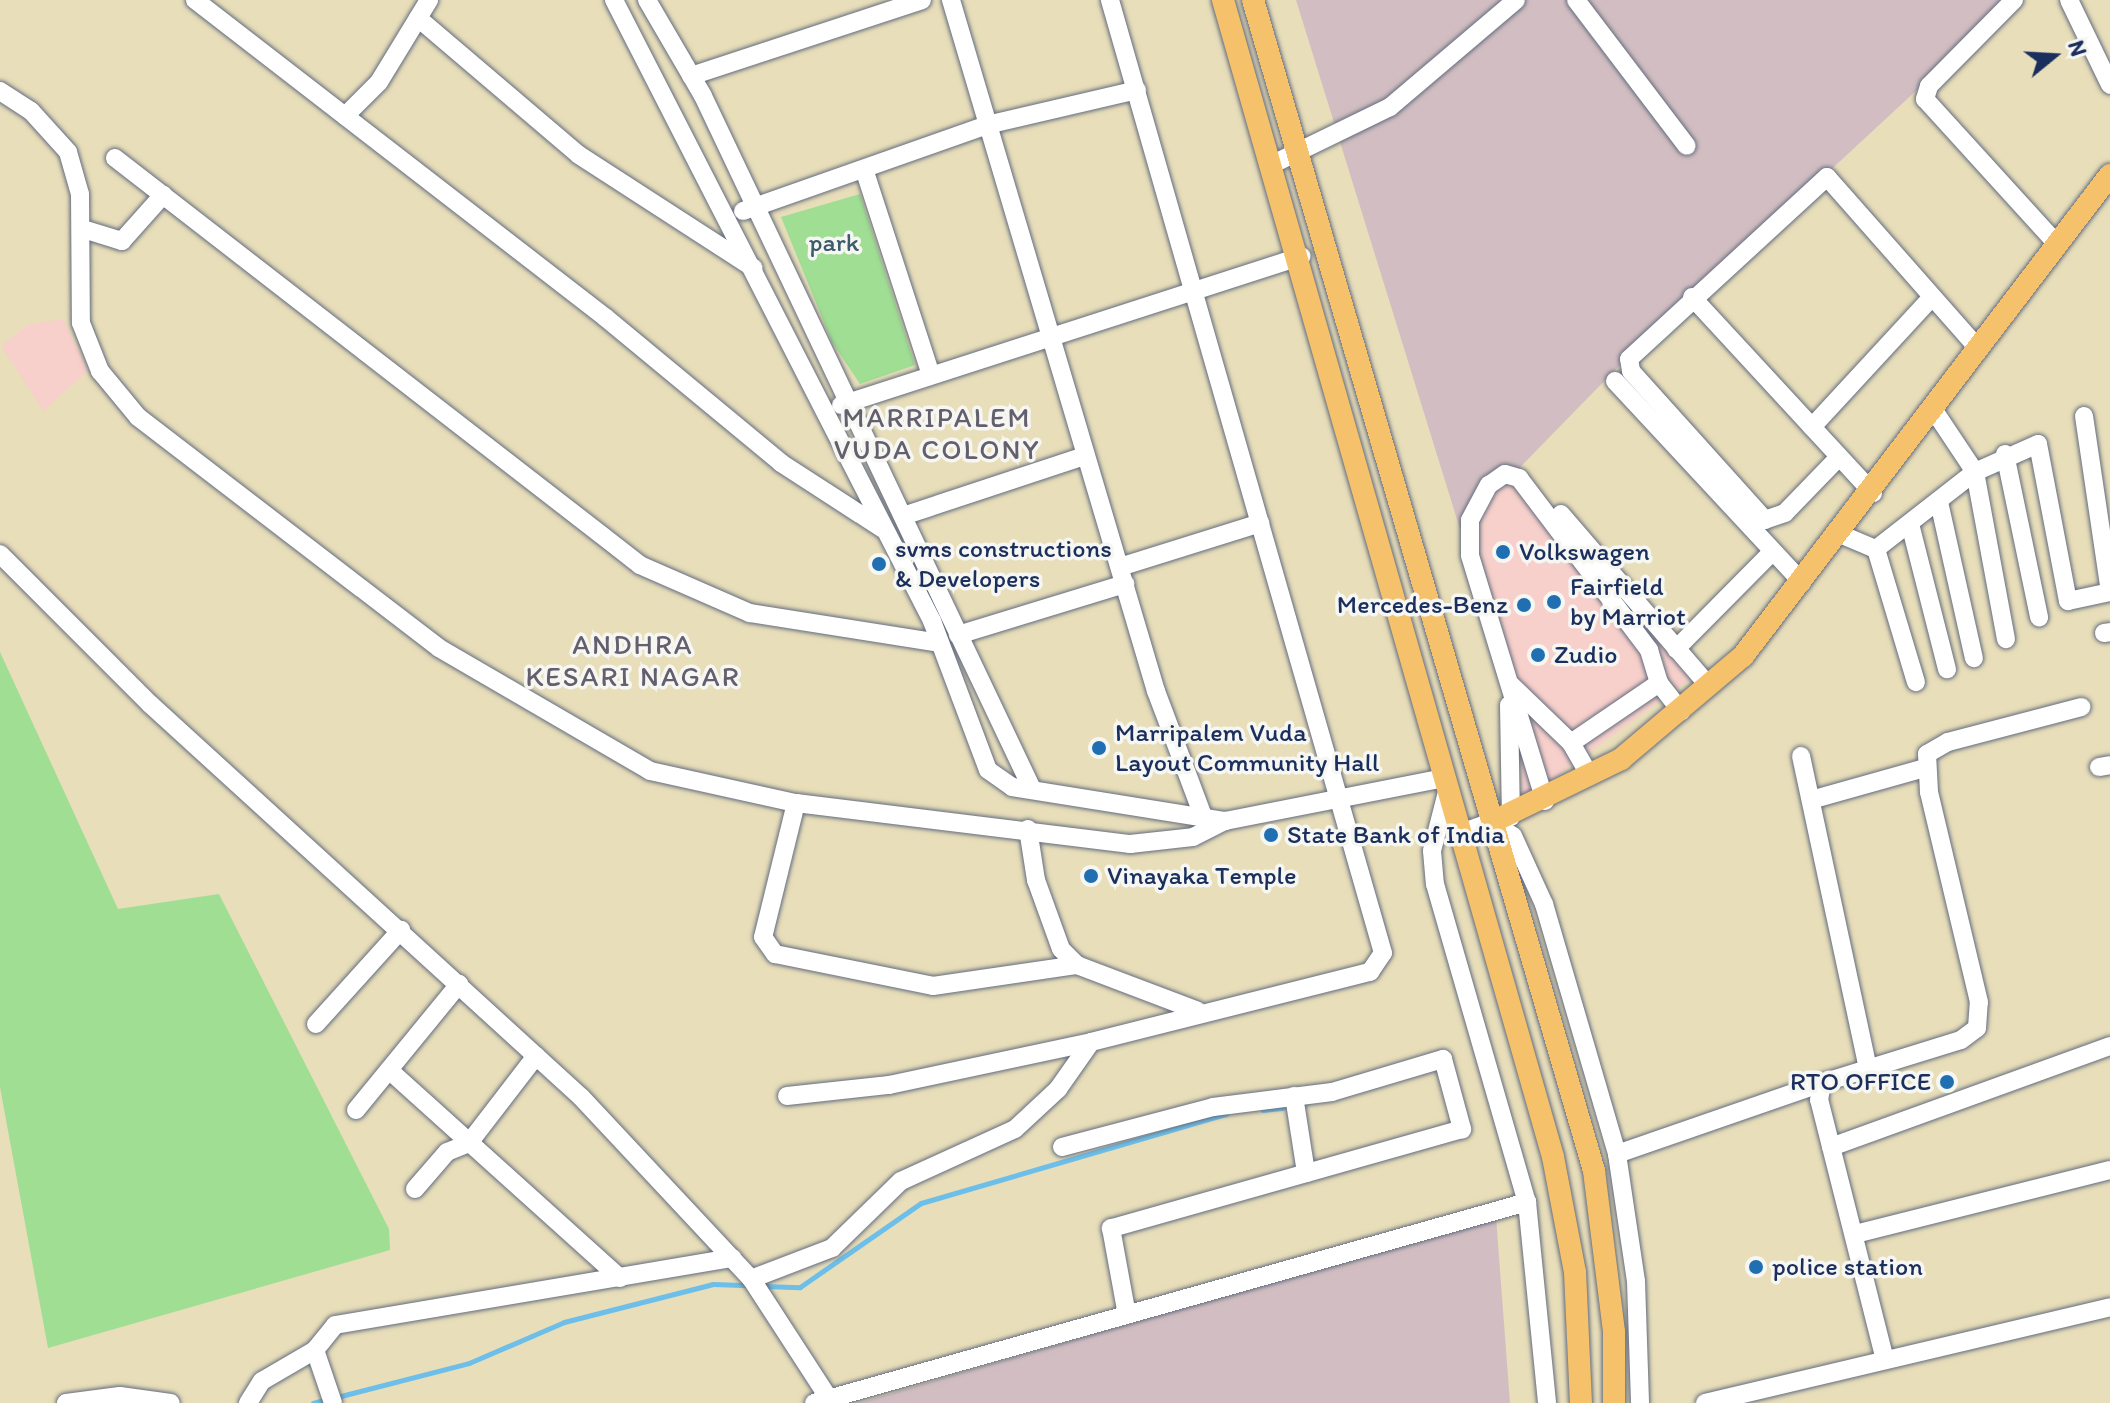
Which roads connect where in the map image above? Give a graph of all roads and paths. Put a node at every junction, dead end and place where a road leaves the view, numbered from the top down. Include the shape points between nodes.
1 (195, 0) edge
2 (429, 0) edge
3 (614, 0) edge
4 (647, 0) edge
5 (922, 0) edge
6 (951, 0) edge
7 (1110, 0) edge
8 (1223, 0) edge
9 (1253, 0) edge
10 (1516, 0) edge
11 (1576, 0) edge
12 (2014, 0) edge
13 (2069, 0) edge
14 (418, 18) junction
15 (691, 76) junction
16 (2110, 85) edge
17 (1137, 90) junction
18 (0, 91) edge
19 (345, 116) junction
20 (987, 125) junction
21 (1687, 146) dead end
22 (1298, 154) junction
23 (115, 158) dead end
24 (1273, 164) junction
25 (865, 172) junction
26 (2110, 175) edge
27 (163, 195) junction
28 (754, 207) junction
29 (729, 216) junction
30 (83, 229) junction
31 (2057, 244) junction
32 (1301, 256) junction
33 (754, 268) junction
34 (1190, 288) junction
35 (1692, 297) junction
36 (1932, 297) junction
37 (1048, 336) junction
38 (1977, 347) junction
39 (931, 375) junction
40 (1615, 381) dead end
41 (852, 402) junction
42 (1933, 409) junction
43 (827, 410) junction
44 (2084, 416) dead end
45 (1812, 427) junction
46 (2005, 454) junction
47 (1084, 456) junction
48 (1839, 457) junction
49 (1975, 472) junction
50 (1525, 473) dead end
51 (1873, 493) junction
52 (1939, 502) junction
53 (906, 515) junction
54 (1260, 523) junction
55 (1910, 524) junction
56 (885, 531) junction
57 (1840, 534) junction
58 (1876, 549) junction
59 (1772, 552) junction
60 (0, 554) edge
61 (1122, 575) junction
62 (1802, 582) junction
63 (2110, 592) edge
64 (2039, 617) dead end
65 (949, 639) junction
66 (2006, 639) dead end
67 (1676, 649) junction
68 (1974, 658) dead end
69 (1947, 669) dead end
70 (1508, 682) junction
71 (1916, 682) dead end
72 (1659, 683) junction
73 (1709, 686) junction
74 (2081, 707) dead end
75 (1681, 711) junction
76 (1571, 743) junction
77 (1801, 756) dead end
78 (1925, 768) junction
79 (1590, 776) junction
80 (1446, 783) junction
81 (1032, 789) junction
82 (1344, 798) junction
83 (1811, 800) junction
84 (1545, 801) junction
85 (796, 803) junction
86 (1204, 819) junction
87 (1501, 820) junction
88 (1225, 821) junction
89 (1028, 829) junction
90 (1461, 833) junction
91 (401, 930) junction
92 (1077, 965) junction
93 (459, 984) junction
94 (1205, 1013) junction
95 (316, 1024) dead end
96 (1091, 1042) junction
97 (2110, 1046) edge
98 (536, 1056) junction
99 (1867, 1065) junction
100 (389, 1070) junction
101 (1822, 1083) junction
102 (787, 1096) dead end
103 (1294, 1096) junction
104 (356, 1110) dead end
105 (469, 1143) junction
106 (1062, 1147) dead end
107 (1831, 1147) junction
108 (1617, 1154) junction
109 (2110, 1170) edge
110 (1306, 1173) junction
111 (415, 1189) dead end
112 (1527, 1202) junction
113 (1855, 1234) junction
114 (732, 1258) junction
115 (620, 1278) junction
116 (754, 1284) junction
117 (2110, 1307) edge
118 (1127, 1315) junction
119 (315, 1350) junction
120 (1885, 1360) junction
121 (330, 1395) edge
122 (824, 1400) edge
123 (66, 1403) edge
124 (171, 1403) edge
125 (248, 1403) edge
126 (1547, 1403) edge
127 (1581, 1403) edge
128 (1614, 1403) edge
129 (1640, 1403) edge
130 (1705, 1403) edge

1 - 19 street
2 - 14 street
3 - 29 street
4 - 15 street
5 - 15 street
6 - 20 street
7 - 17 street
8 - 24 main road
9 - 22 main road
10 - 22 street via 1390,107
11 - 21 street
12 - 31 street via 1929,86 1925,99
13 - 16 street
14 - 19 street via 379,82
14 - 33 street via 579,155
15 - 28 street
17 - 20 street
17 - 34 street
18 - 30 street via 31,111 68,152
19 - 56 street via 781,463
20 - 25 street
20 - 37 street
22 - 24 street
22 - 87 main road
23 - 27 street
24 - 32 main road
25 - 28 street
25 - 39 street
26 - 31 main road
27 - 30 street via 122,241
27 - 65 street via 640,565 750,613
28 - 29 street
28 - 41 street
29 - 33 street
30 - 85 street via 81,323 100,371 138,417 439,648 650,771
31 - 38 main road
32 - 34 street
32 - 80 main road
33 - 43 street
34 - 37 street
34 - 54 street
35 - 36 street via 1827,177
35 - 45 street
35 - 48 street via 1634,351 1631,371 1765,520 1785,513
36 - 38 street
36 - 45 street
37 - 39 street
37 - 47 street
38 - 42 main road
39 - 41 street
40 - 59 street
41 - 43 street
41 - 53 street
42 - 49 street
42 - 51 main road
43 - 56 street
44 - 63 street
45 - 48 street
46 - 49 street
46 - 63 street via 2028,442 2044,450 2068,601
46 - 64 street
47 - 53 street
47 - 61 street
48 - 51 street
49 - 52 street
49 - 66 street
50 - 67 street
51 - 57 main road
52 - 55 street
52 - 68 street
53 - 65 street
54 - 61 street
54 - 82 street
55 - 58 street
55 - 69 street
56 - 65 street
57 - 58 street
57 - 62 main road
58 - 71 street
59 - 62 street
59 - 67 street
60 - 91 street via 150,704
61 - 65 street
61 - 86 street
62 - 73 main road
65 - 81 street
65 - 81 street via 988,770 1012,787
67 - 73 street
70 - 72 street via 1468,537 1489,485 1512,473 1649,650
70 - 76 street
70 - 84 street
70 - 87 street
72 - 75 street
72 - 76 street
73 - 75 main road
74 - 78 street via 1935,746
75 - 79 main road
76 - 79 street
77 - 83 street
78 - 83 street
78 - 99 street via 1979,1020 1961,1040
79 - 84 main road
80 - 82 street
80 - 90 main road
80 - 112 street via 1432,851 1435,884
81 - 86 street
82 - 88 street
82 - 94 street via 1383,943 1380,962 1370,972
83 - 99 street
84 - 87 main road
85 - 89 street
85 - 92 street via 763,937 775,954 933,986
86 - 88 street
87 - 90 street
87 - 108 street via 1521,846 1544,904
87 - 128 main road via 1594,1171 1614,1332
88 - 89 street via 1193,837 1130,844
89 - 92 street via 1036,880 1061,949
90 - 127 main road via 1553,1157 1575,1272
91 - 93 street
91 - 95 street
92 - 94 street
93 - 98 street
93 - 100 street
94 - 96 street
96 - 102 street via 889,1085
96 - 116 street via 1058,1089 1015,1129 901,1181 832,1248
97 - 107 street
98 - 105 street
98 - 114 street
99 - 101 street
100 - 104 street
100 - 105 street
101 - 107 street
101 - 108 street
103 - 106 street via 1213,1107
103 - 110 street
103 - 110 street via 1443,1059 1462,1129
105 - 111 street via 447,1152
105 - 115 street
107 - 113 street
108 - 129 street via 1637,1294
109 - 113 street
110 - 118 street via 1111,1228
112 - 118 street
112 - 126 street
113 - 120 street
114 - 115 street
114 - 116 street
115 - 119 street via 335,1325
116 - 122 street
117 - 120 street
118 - 122 street
119 - 121 street
119 - 125 street via 262,1381
120 - 130 street
123 - 124 street via 120,1396

